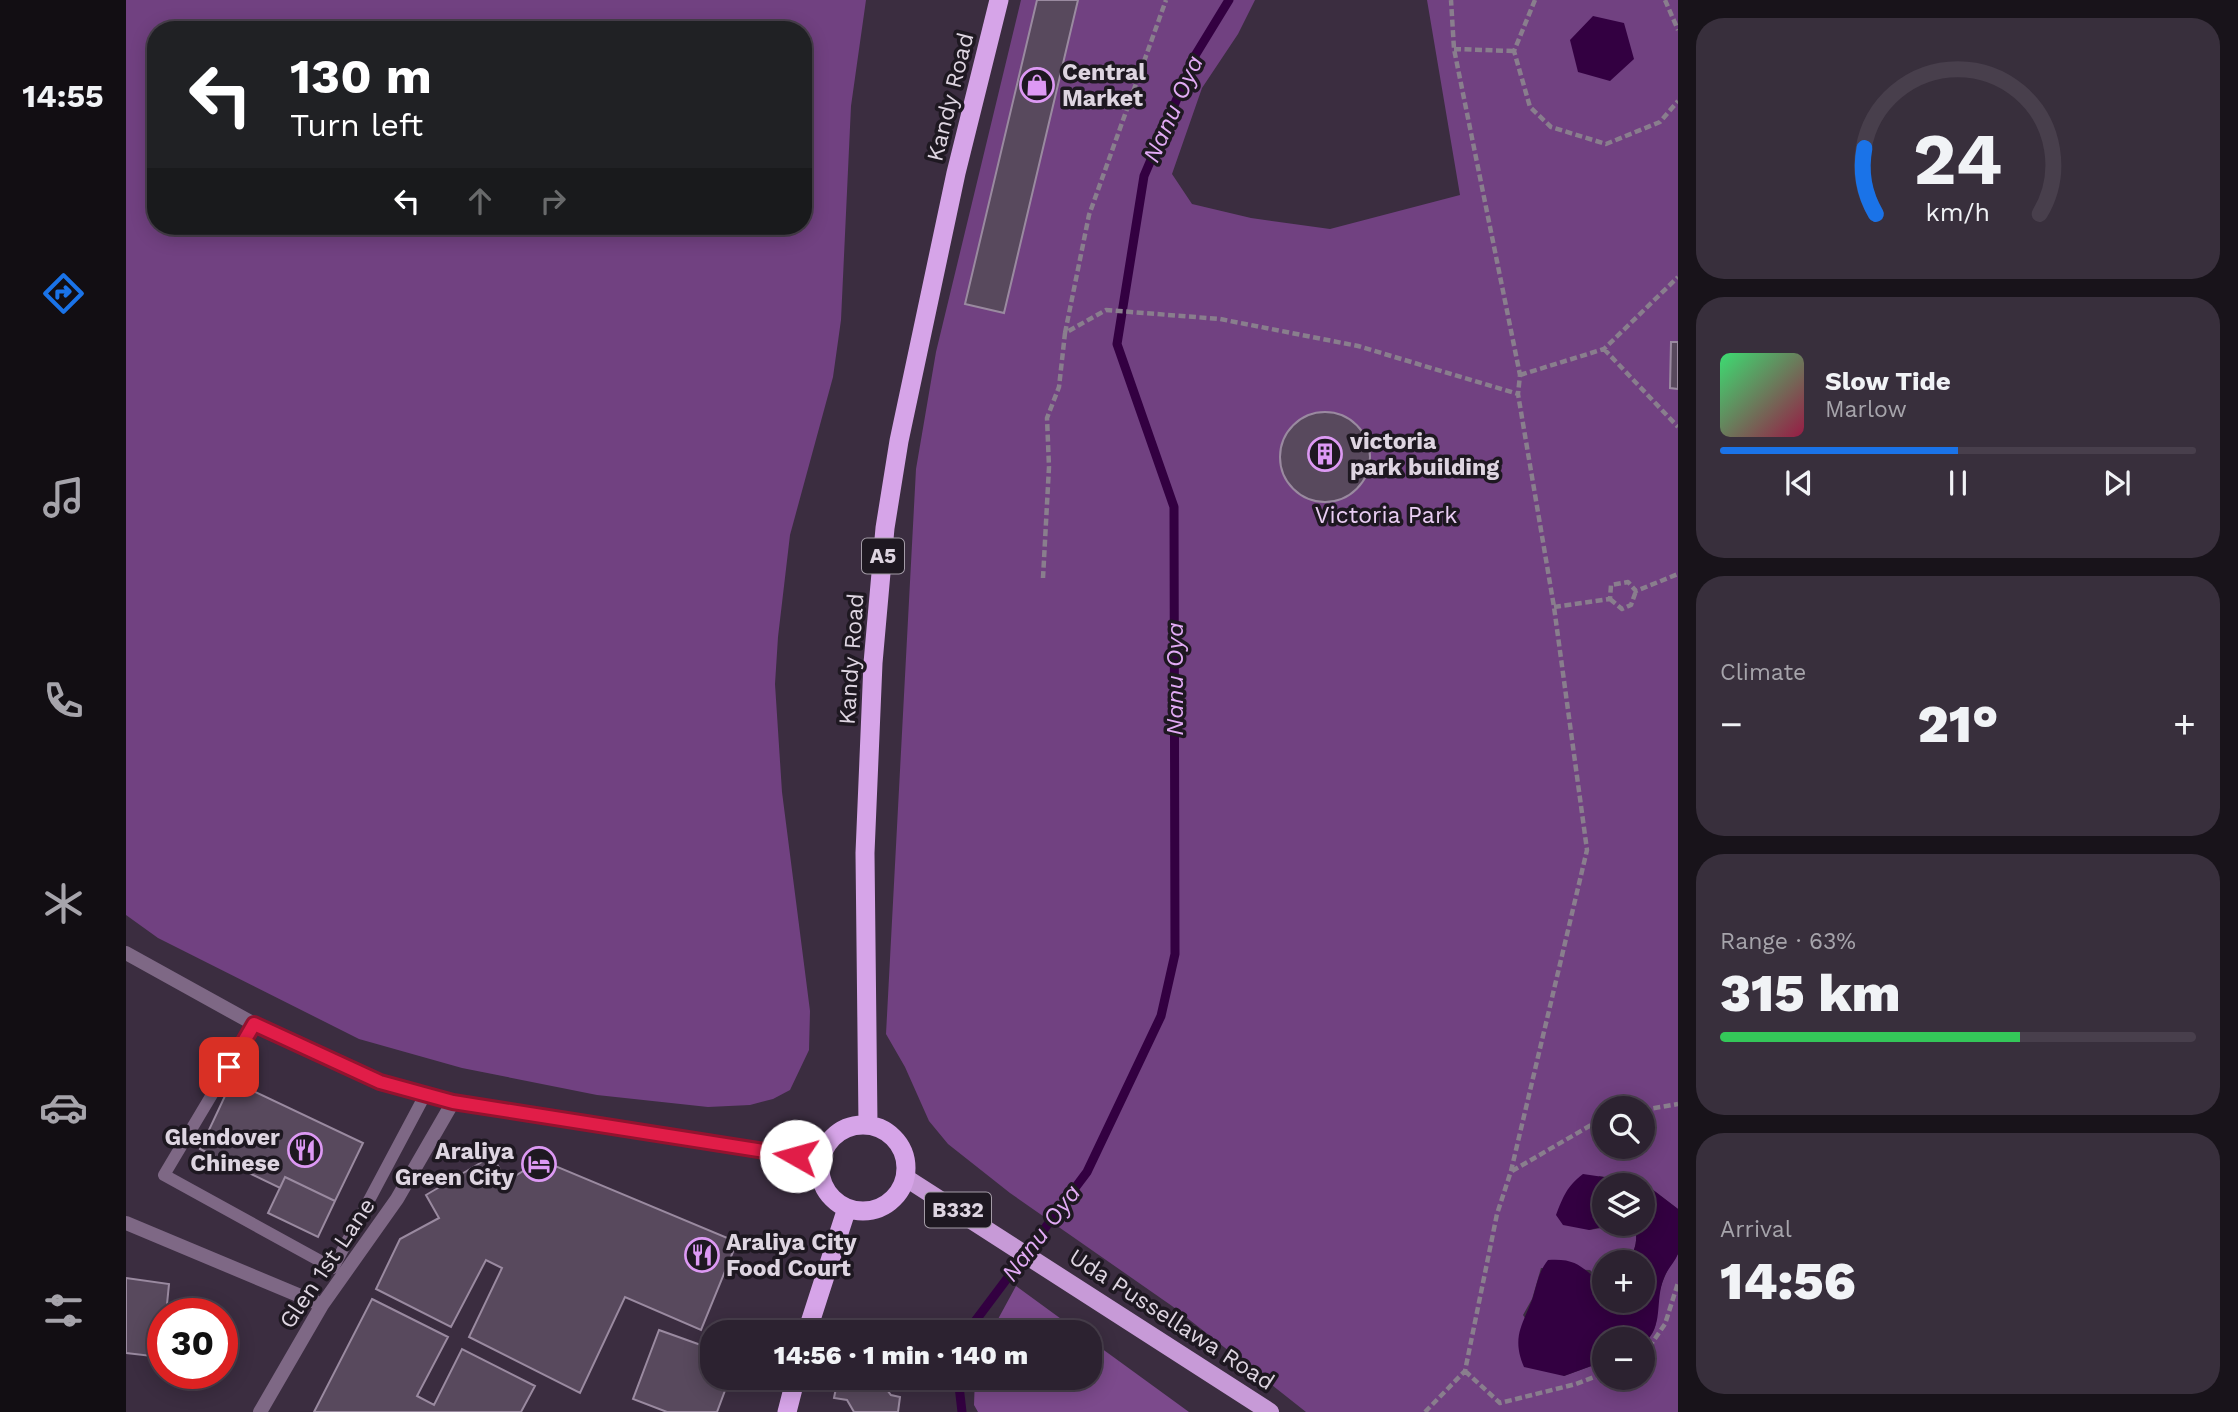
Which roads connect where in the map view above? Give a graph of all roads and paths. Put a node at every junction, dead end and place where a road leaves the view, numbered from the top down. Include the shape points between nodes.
1 (999, 0) edge
2 (1166, 0) edge
3 (1451, 0) edge
4 (1535, 0) edge
5 (1665, 0) edge
6 (1678, 30) edge
7 (1454, 49) junction
8 (1514, 51) junction
9 (1678, 101) edge
10 (1678, 277) edge
11 (1065, 333) junction
12 (1604, 349) junction
13 (1520, 375) junction
14 (1518, 394) junction
15 (1678, 427) edge
16 (1678, 574) edge
17 (1043, 578) dead end
18 (1636, 591) junction
19 (1610, 599) junction
20 (1554, 607) junction
21 (126, 953) edge
22 (254, 1024) junction
23 (425, 1095) junction
24 (453, 1102) junction
25 (1678, 1104) edge
26 (1655, 1108) edge
27 (868, 1124) junction
28 (1592, 1124) edge
29 (821, 1159) junction
30 (1511, 1171) junction
31 (906, 1178) junction
32 (846, 1209) junction
33 (126, 1223) edge
34 (1678, 1283) edge
35 (322, 1305) junction
36 (811, 1320) edge
37 (1655, 1339) edge
38 (1465, 1371) junction
39 (1592, 1378) edge
40 (792, 1390) edge
41 (260, 1412) edge
42 (786, 1412) edge
43 (1270, 1412) edge
44 (1425, 1412) edge

1 - 27 highway, Kandy Road / A5 via 964,136 899,441 886,528 873,663 865,853
2 - 11 path via 1089,215
3 - 7 path
4 - 8 path
5 - 6 path
7 - 8 path
7 - 13 path
8 - 9 path via 1530,107 1551,127 1595,141 1606,144 1660,122
10 - 12 path
11 - 14 path via 1106,310 1220,319 1358,346
11 - 17 path via 1059,387 1047,418
12 - 13 path
12 - 15 path
13 - 14 path
14 - 20 path
16 - 18 path
18 - 19 path via 1631,605 1622,609
18 - 19 path via 1628,582 1618,582 1611,585
19 - 20 path
20 - 30 path via 1587,850
21 - 22 street
22 - 23 street via 345,1067
22 - 23 lane via 164,1175 333,1268
23 - 24 street
24 - 29 street
24 - 35 street, Glen 1st Lane via 397,1199
25 - 26 path
27 - 29 highway via 848,1125 829,1141
27 - 31 highway via 891,1133 905,1153
28 - 30 path
29 - 32 highway via 819,1177 830,1197
30 - 38 path via 1494,1227
31 - 32 highway via 895,1199 873,1211
31 - 43 main road, Uda Pussellawa Road / B332
32 - 36 highway
33 - 35 street
34 - 37 path via 1665,1324
35 - 41 street, Glen 1st Lane
38 - 39 path via 1500,1403
38 - 44 path
40 - 42 highway

